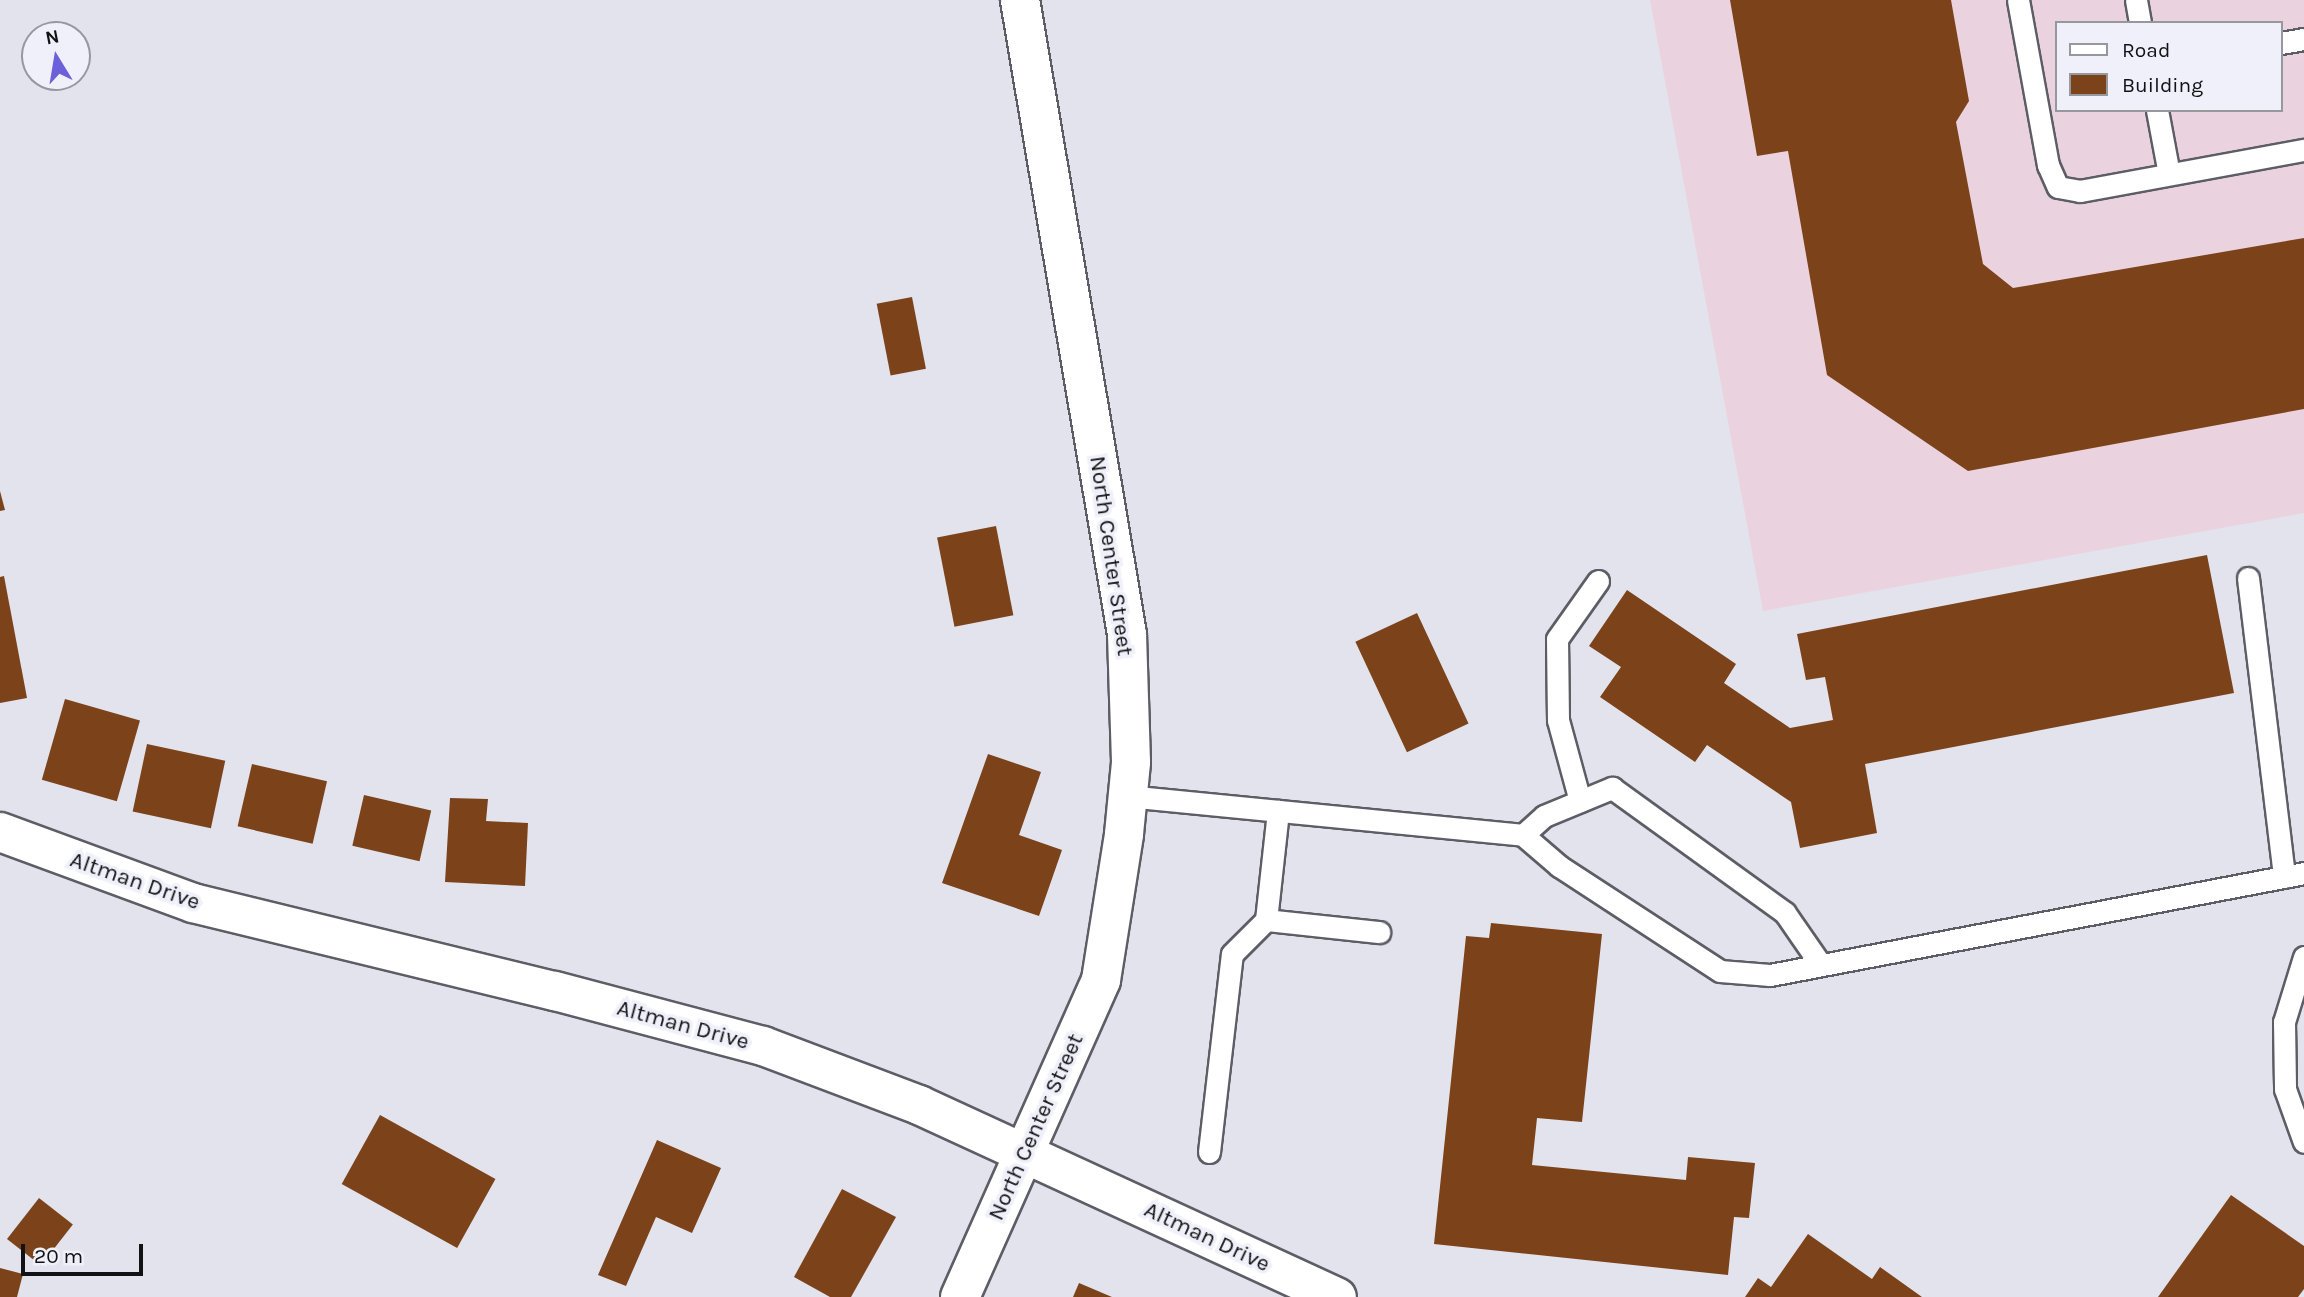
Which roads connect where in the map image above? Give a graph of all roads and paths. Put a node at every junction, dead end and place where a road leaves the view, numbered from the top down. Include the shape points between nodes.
1 (1020, 0) edge
2 (2018, 0) edge
3 (2136, 0) edge
4 (2140, 21) edge
5 (2304, 39) edge
6 (2283, 43) edge
7 (2157, 112) edge
8 (2304, 150) edge
9 (2169, 174) junction
10 (2248, 578) dead end
11 (1598, 581) dead end
12 (1127, 796) junction
13 (1580, 801) junction
14 (1278, 811) junction
15 (0, 832) edge
16 (1523, 835) junction
17 (2294, 875) edge
18 (1266, 920) junction
19 (1379, 932) dead end
20 (2304, 957) edge
21 (1821, 965) junction
22 (2304, 1142) edge
23 (1209, 1152) dead end
24 (1024, 1153) junction
25 (960, 1297) edge
26 (1338, 1297) edge

1 - 12 street, North Center Street via 1127,634 1131,762
2 - 9 lane via 2048,164 2058,187 2080,191
3 - 4 lane
5 - 6 lane
7 - 9 lane
8 - 9 lane
10 - 17 lane
11 - 13 lane via 1557,639 1558,720
12 - 14 lane
12 - 24 street, North Center Street via 1101,980
13 - 16 lane via 1544,817
13 - 21 lane via 1612,788 1785,913
14 - 16 lane
14 - 18 lane
15 - 24 street, Altman Drive via 193,903 763,1046 919,1105
16 - 21 lane via 1559,866 1720,971 1770,975
17 - 21 lane
18 - 19 lane
18 - 23 lane via 1232,954
20 - 22 lane via 2284,1022 2285,1089
24 - 25 street, North Center Street
24 - 26 street, Altman Drive

